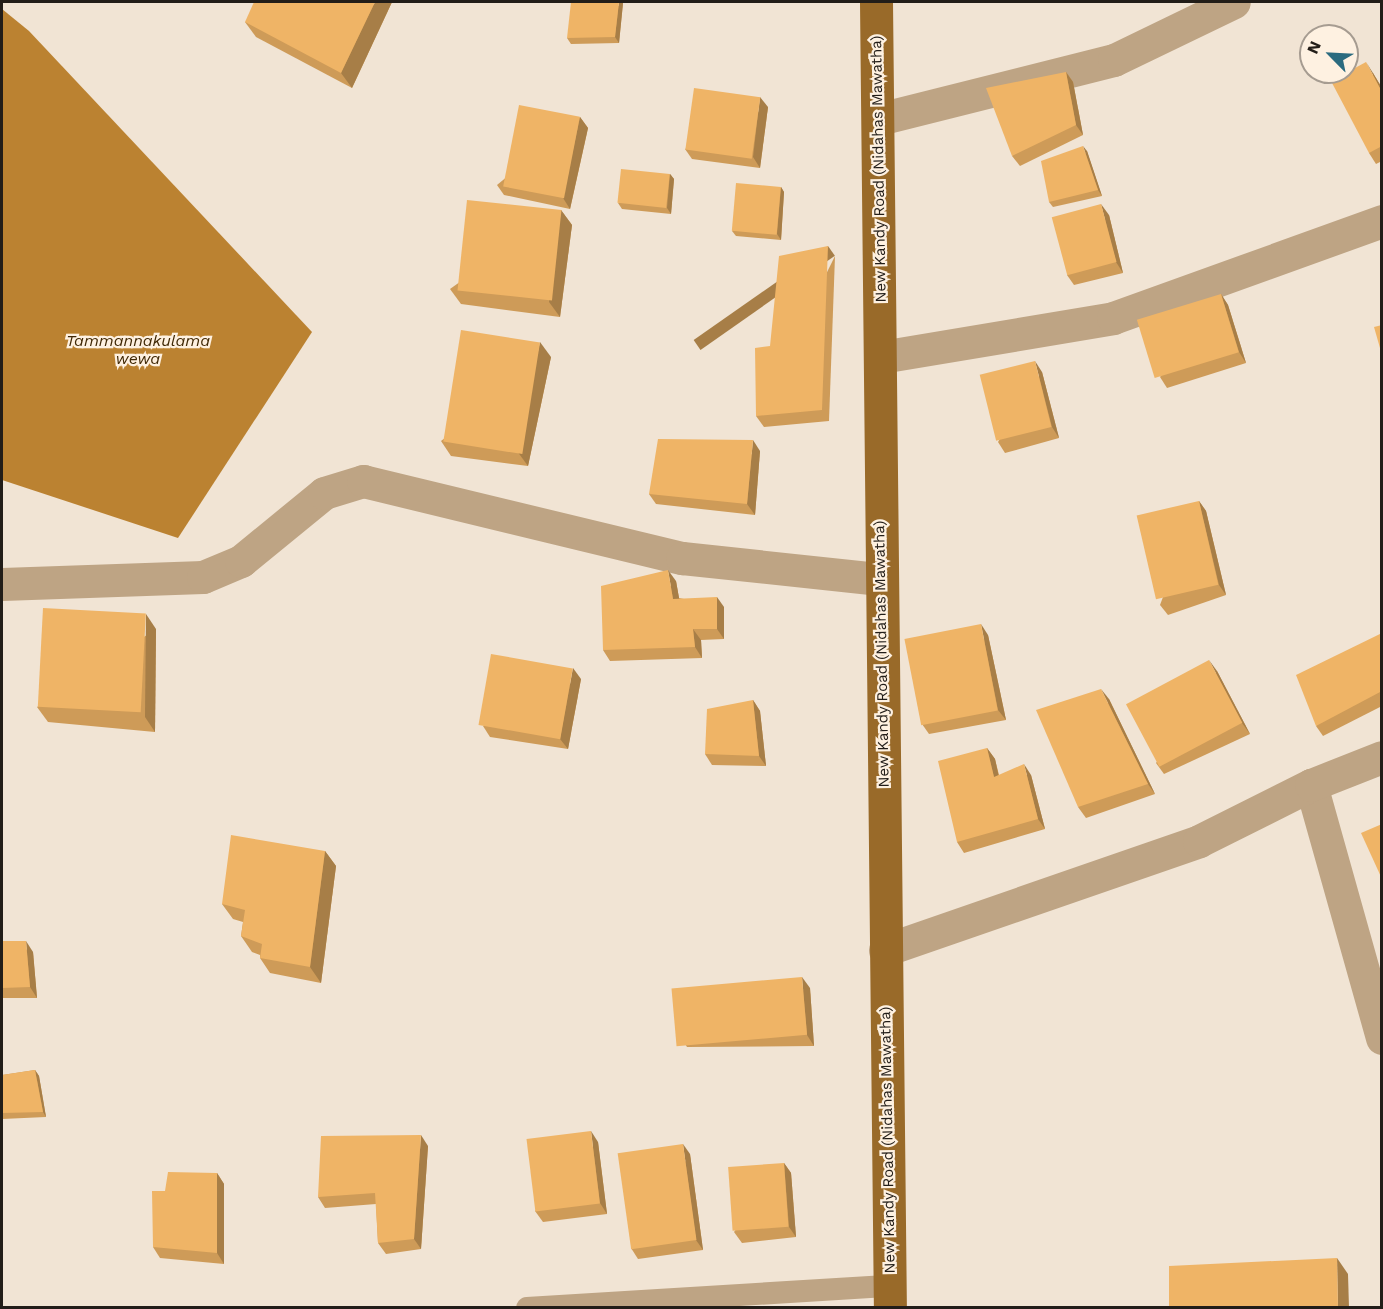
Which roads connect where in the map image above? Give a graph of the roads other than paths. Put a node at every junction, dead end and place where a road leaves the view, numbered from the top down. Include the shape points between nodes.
1 (876, 2) edge
2 (1234, 2) edge
3 (879, 119) junction
4 (1382, 221) edge
5 (881, 357) junction
6 (880, 579) junction
7 (2, 584) edge
8 (1382, 757) edge
9 (1311, 785) junction
10 (885, 950) junction
11 (1382, 1038) edge
12 (890, 1297) edge
13 (527, 1308) edge

1 - 3 main road, New Kandy Road (Nidahas Mawatha)
2 - 3 street via 1114,60
3 - 5 main road, New Kandy Road (Nidahas Mawatha)
4 - 5 street via 1113,318
5 - 6 main road, New Kandy Road (Nidahas Mawatha)
6 - 7 street via 682,558 363,481 324,493 241,561 203,577
6 - 10 main road, New Kandy Road (Nidahas Mawatha)
8 - 9 street
9 - 10 street via 1198,842
9 - 11 street
10 - 12 main road, New Kandy Road (Nidahas Mawatha)
12 - 13 lane

